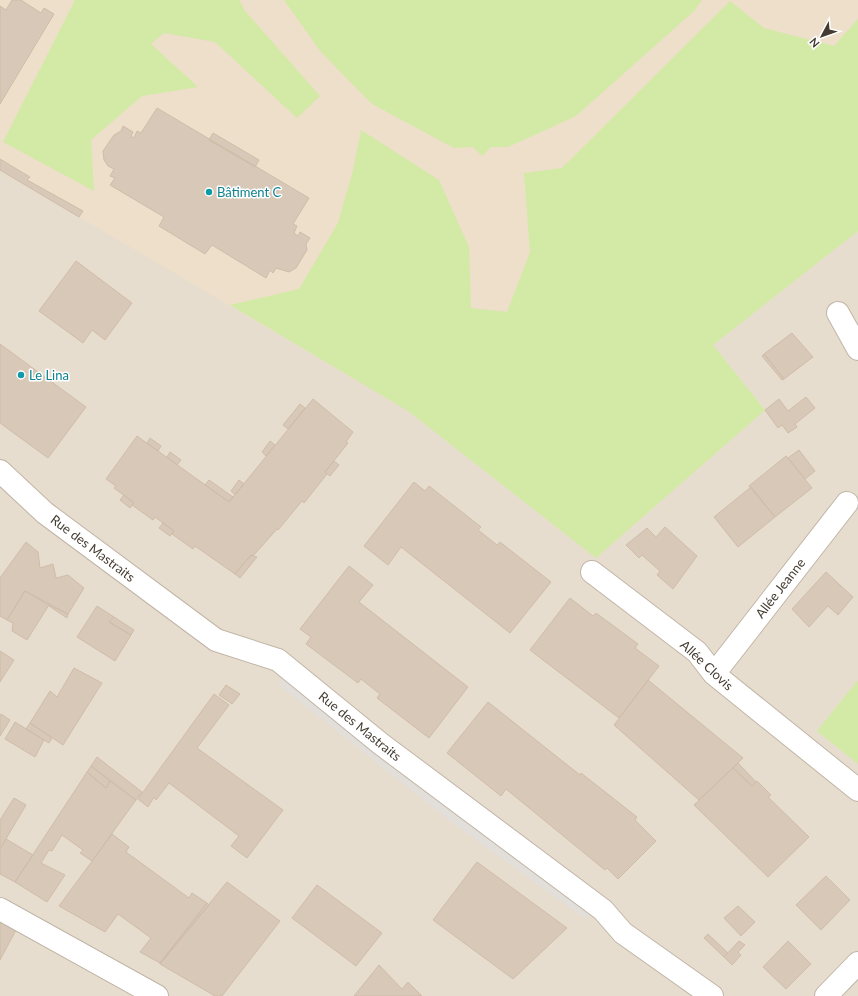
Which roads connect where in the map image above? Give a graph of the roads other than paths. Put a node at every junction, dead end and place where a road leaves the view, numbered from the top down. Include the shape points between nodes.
1 (838, 313) dead end
2 (858, 349) edge
3 (0, 471) edge
4 (847, 503) dead end
5 (592, 572) dead end
6 (714, 674) junction
7 (858, 790) edge
8 (0, 908) edge
9 (858, 963) edge
10 (157, 996) edge
11 (712, 996) edge
12 (826, 996) edge

1 - 2 street
3 - 11 street, Rue des Mastraits via 45,513 216,640 278,660 381,744 603,910 623,933
4 - 6 street, Allée Jeanne
5 - 6 street, Allée Clovis via 697,652
6 - 7 street, Allée Clovis
8 - 10 street
9 - 12 street

